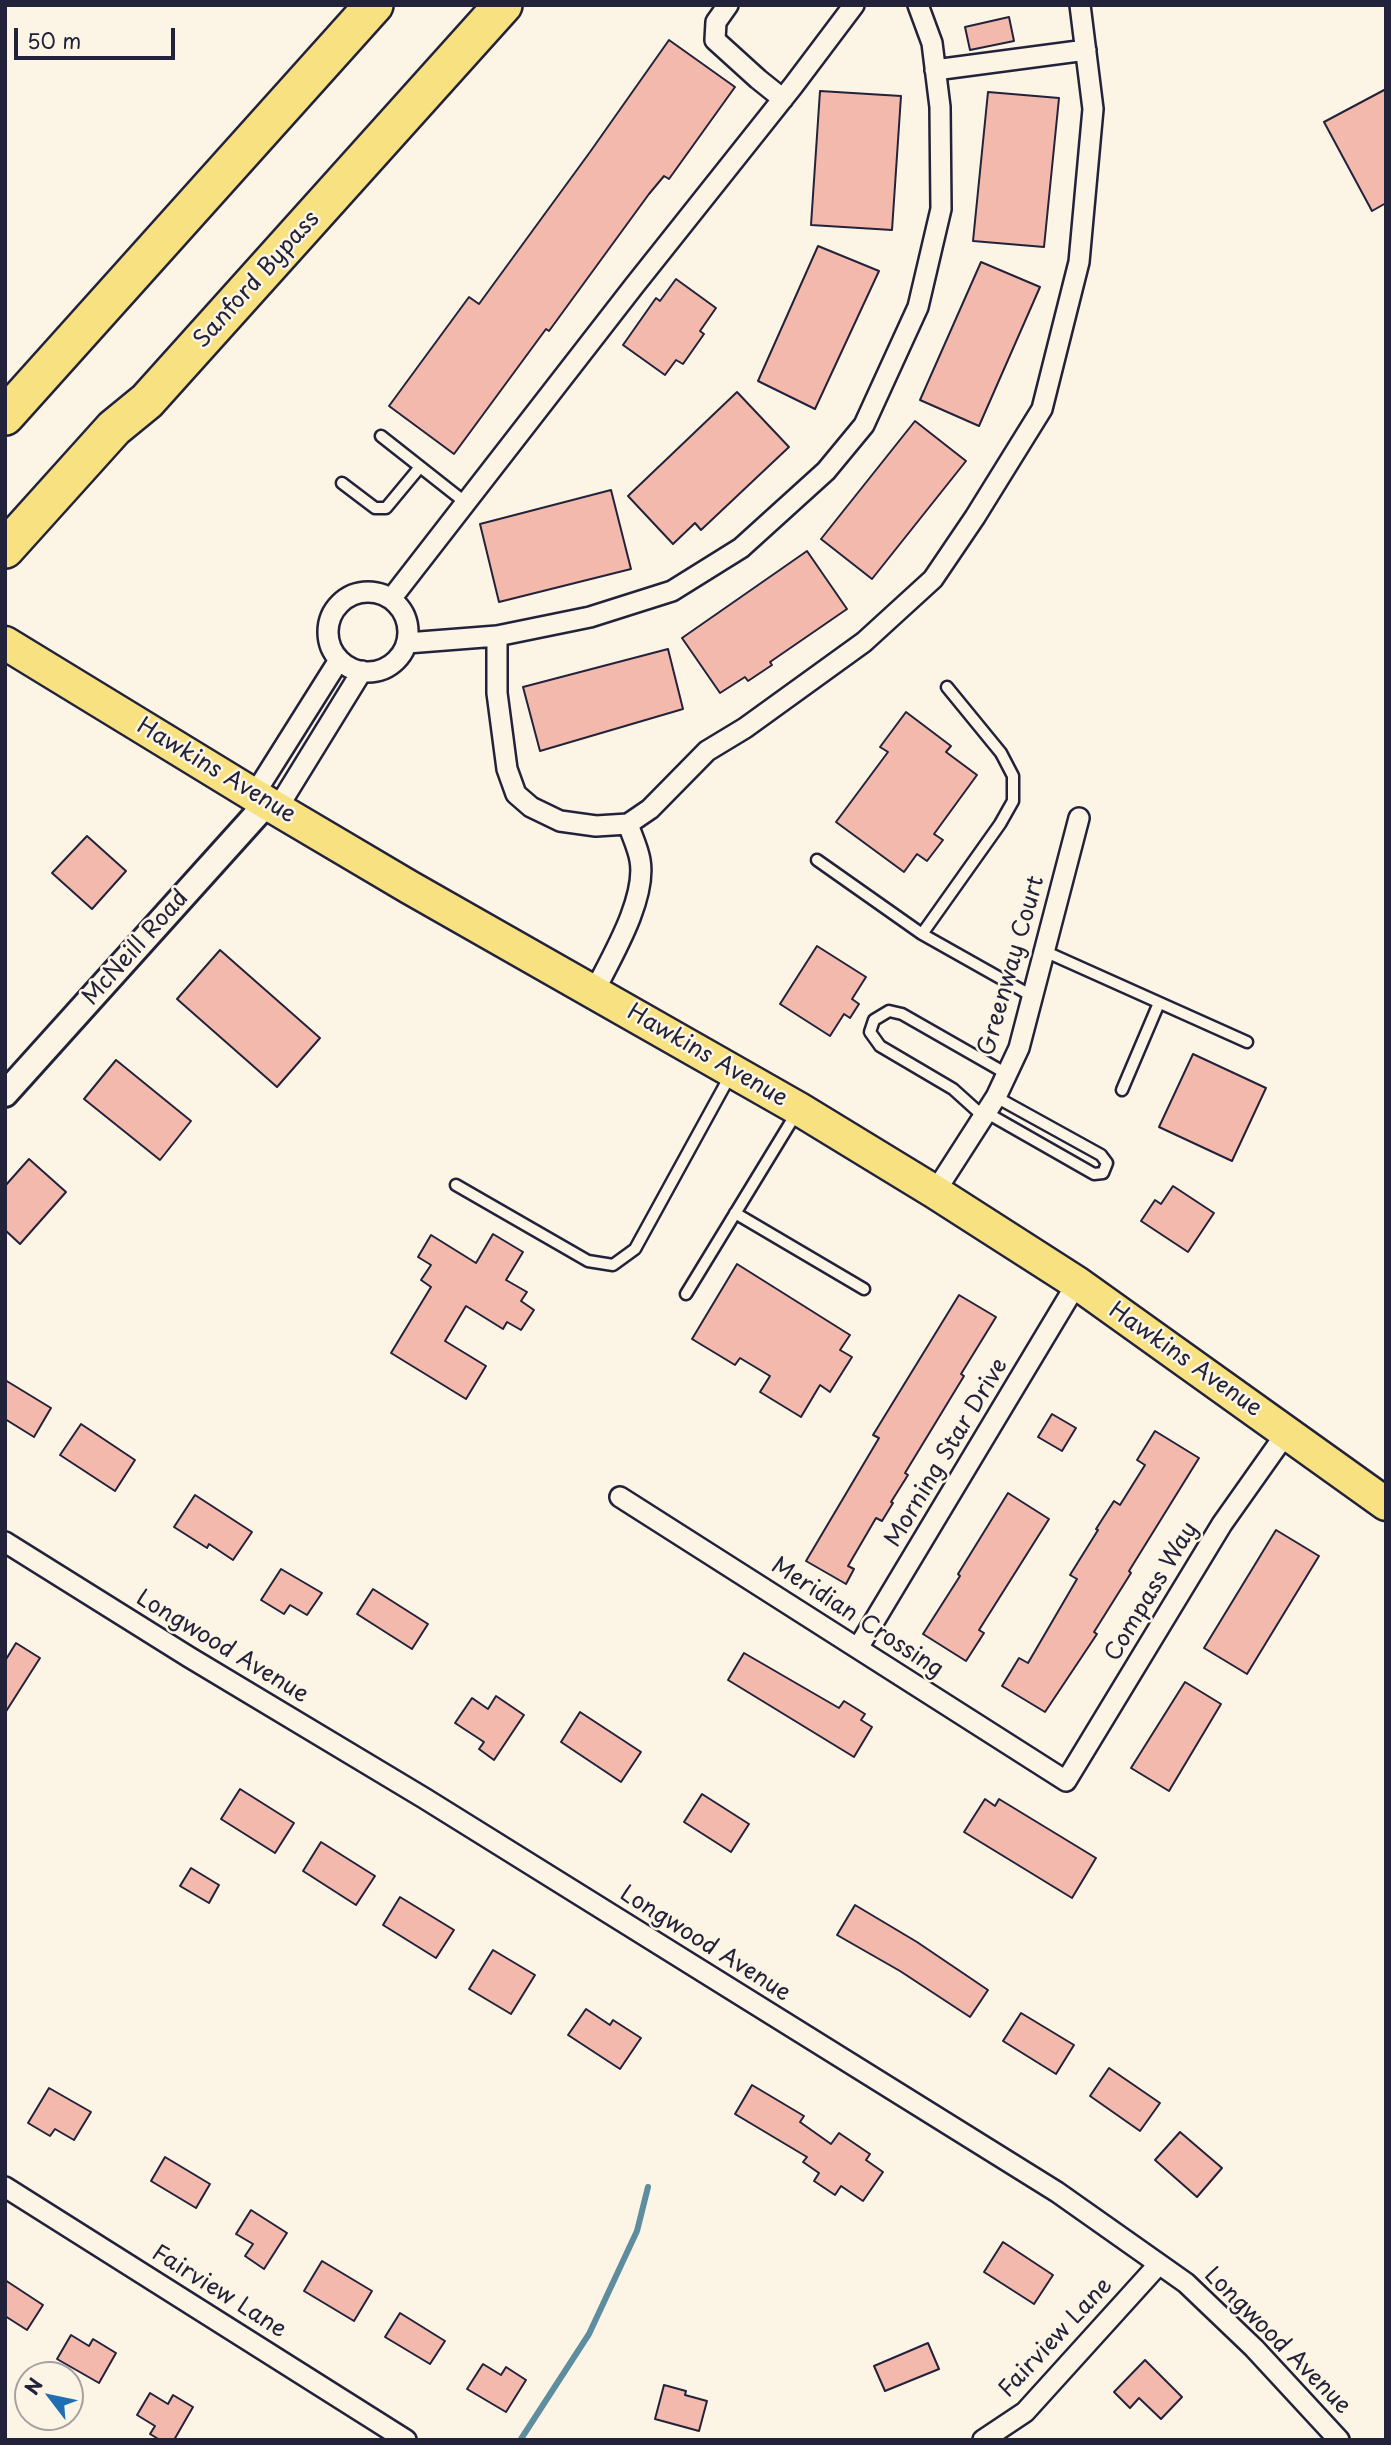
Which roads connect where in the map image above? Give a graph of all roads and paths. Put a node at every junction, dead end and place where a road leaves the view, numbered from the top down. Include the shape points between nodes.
1 (374, 5) edge
2 (503, 5) edge
3 (728, 5) edge
4 (854, 5) edge
5 (918, 5) edge
6 (1080, 5) edge
7 (1086, 50) junction
8 (935, 70) junction
9 (783, 99) junction
10 (184, 218) junction
11 (5, 392) edge
12 (146, 401) junction
13 (5, 416) edge
14 (380, 436) dead end
15 (420, 467) junction
16 (342, 483) dead end
17 (466, 503) junction
18 (5, 548) edge
19 (5, 576) edge
20 (391, 598) junction
21 (497, 636) junction
22 (407, 643) junction
23 (14, 648) edge
24 (339, 660) junction
25 (362, 671) junction
26 (947, 687) dead end
27 (266, 802) junction
28 (1079, 818) dead end
29 (628, 824) junction
30 (817, 860) dead end
31 (922, 934) junction
32 (1044, 951) junction
33 (594, 992) junction
34 (1032, 996) junction
35 (1159, 1003) junction
36 (1247, 1042) dead end
37 (733, 1071) junction
38 (1007, 1074) junction
39 (1122, 1090) dead end
40 (5, 1094) edge
41 (799, 1109) junction
42 (989, 1109) junction
43 (457, 1185) dead end
44 (935, 1192) junction
45 (735, 1213) junction
46 (1077, 1283) junction
47 (864, 1289) dead end
48 (686, 1294) dead end
49 (1287, 1432) junction
50 (620, 1497) dead end
51 (1386, 1504) edge
52 (5, 1542) edge
53 (858, 1648) junction
54 (1066, 1782) joint
55 (5, 2187) edge
56 (1159, 2264) junction
57 (406, 2440) edge
58 (983, 2440) edge
59 (1339, 2440) edge

1 - 10 highway
2 - 12 highway, Sanford Bypass
3 - 9 street via 716,22 715,40
4 - 9 street
5 - 8 street via 932,43
6 - 7 street
7 - 8 street
7 - 29 street via 1093,109 1079,262 1042,409 933,579 864,642 708,751 650,809
8 - 21 street via 940,107 940,209 918,307 864,425 826,471 741,548 672,591 590,617
9 - 17 street
10 - 11 highway
10 - 13 highway
12 - 18 highway, Sanford Bypass via 114,428
12 - 19 highway via 121,445
14 - 15 lane
15 - 16 lane via 386,508 375,508
15 - 17 lane
17 - 20 street
20 - 22 street via 405,615
20 - 24 street via 362,592 340,603 328,625 331,649
21 - 22 street
21 - 29 street via 497,693 507,769 516,794 560,821
22 - 25 street via 391,666
23 - 27 main road, Hawkins Avenue
24 - 25 street
24 - 27 street
25 - 27 street
26 - 31 lane via 1001,753 1013,776 1013,801
27 - 33 main road, Hawkins Avenue
27 - 40 street, McNeill Road
28 - 32 street, Greenway Court
29 - 33 street via 640,861 639,890
30 - 31 lane
31 - 34 lane
32 - 34 street, Greenway Court
32 - 35 lane
33 - 37 main road, Hawkins Avenue
34 - 38 street, Greenway Court
35 - 36 lane
35 - 39 lane
37 - 41 main road, Hawkins Avenue
37 - 43 lane via 635,1249 613,1265 588,1261
38 - 42 street, Greenway Court
38 - 42 lane via 902,1014 889,1012 874,1020 870,1032 880,1046
41 - 44 main road, Hawkins Avenue
41 - 45 lane
42 - 42 lane via 1101,1155 1107,1163 1103,1172 1094,1174
42 - 44 street, Greenway Court
44 - 46 main road, Hawkins Avenue
45 - 47 lane
45 - 48 lane
46 - 49 main road, Hawkins Avenue
46 - 53 street, Morning Star Drive
49 - 51 main road, Hawkins Avenue
49 - 54 street, Compass Way via 1222,1524
50 - 53 street, Meridian Crossing
52 - 56 street, Longwood Avenue via 1057,2192
53 - 54 street, Meridian Crossing
55 - 57 street, Fairview Lane
56 - 58 street, Fairview Lane via 1025,2412
56 - 59 street, Longwood Avenue via 1186,2283 1254,2348

